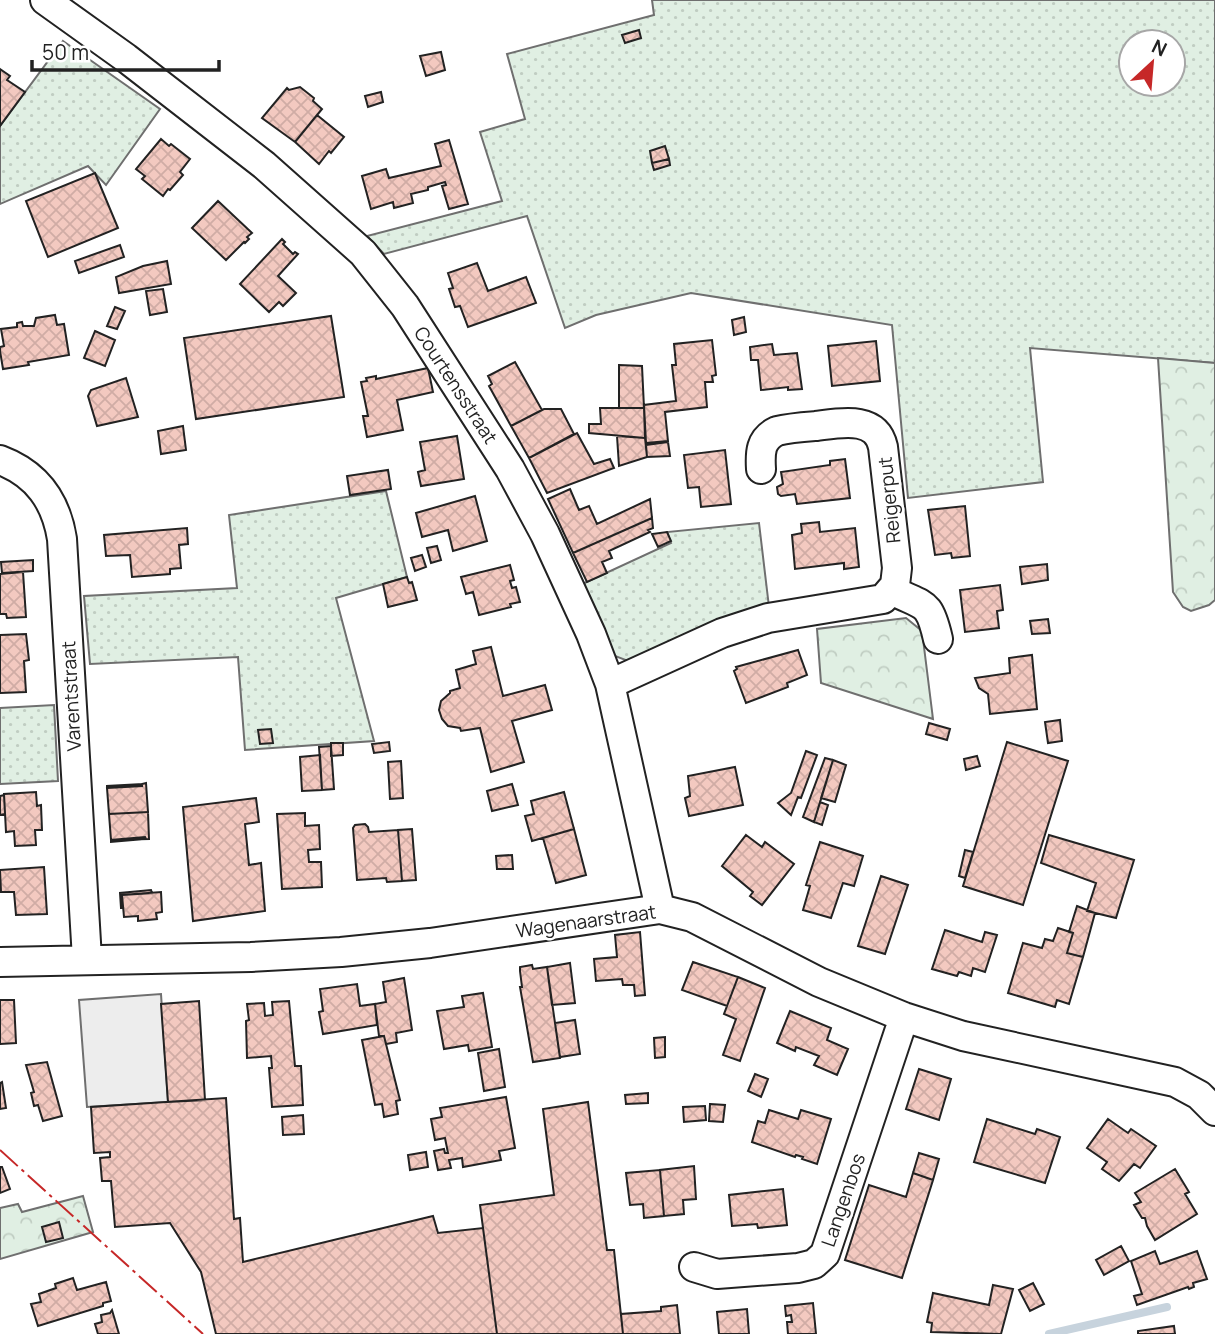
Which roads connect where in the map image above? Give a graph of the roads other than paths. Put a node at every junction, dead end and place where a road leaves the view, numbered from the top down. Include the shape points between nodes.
1 (45, 0) edge
2 (0, 460) edge
3 (761, 469) dead end
4 (893, 591) junction
5 (938, 639) dead end
6 (610, 684) junction
7 (660, 909) junction
8 (87, 959) junction
9 (0, 962) edge
10 (904, 1017) junction
11 (1215, 1111) edge
12 (694, 1267) dead end

1 - 6 street, Courtensstraat via 264,164 337,229 386,281 510,469 592,634
2 - 8 street, Varentstraat via 40,485 61,529
3 - 4 street, Reigerput via 762,445 777,431 851,422 876,433 883,447 897,568
4 - 5 street via 929,609
4 - 6 street via 877,601 749,624
6 - 7 street, Courtensstraat
7 - 8 street, Wagenaarstraat via 341,952
7 - 10 street, Wagenaarstraat via 692,917 819,982
8 - 9 street, Wagenaarstraat
10 - 11 street, Wagenaarstraat via 963,1036 1175,1082 1199,1095
10 - 12 street, Langenbos via 825,1254 814,1264 798,1268 717,1274

